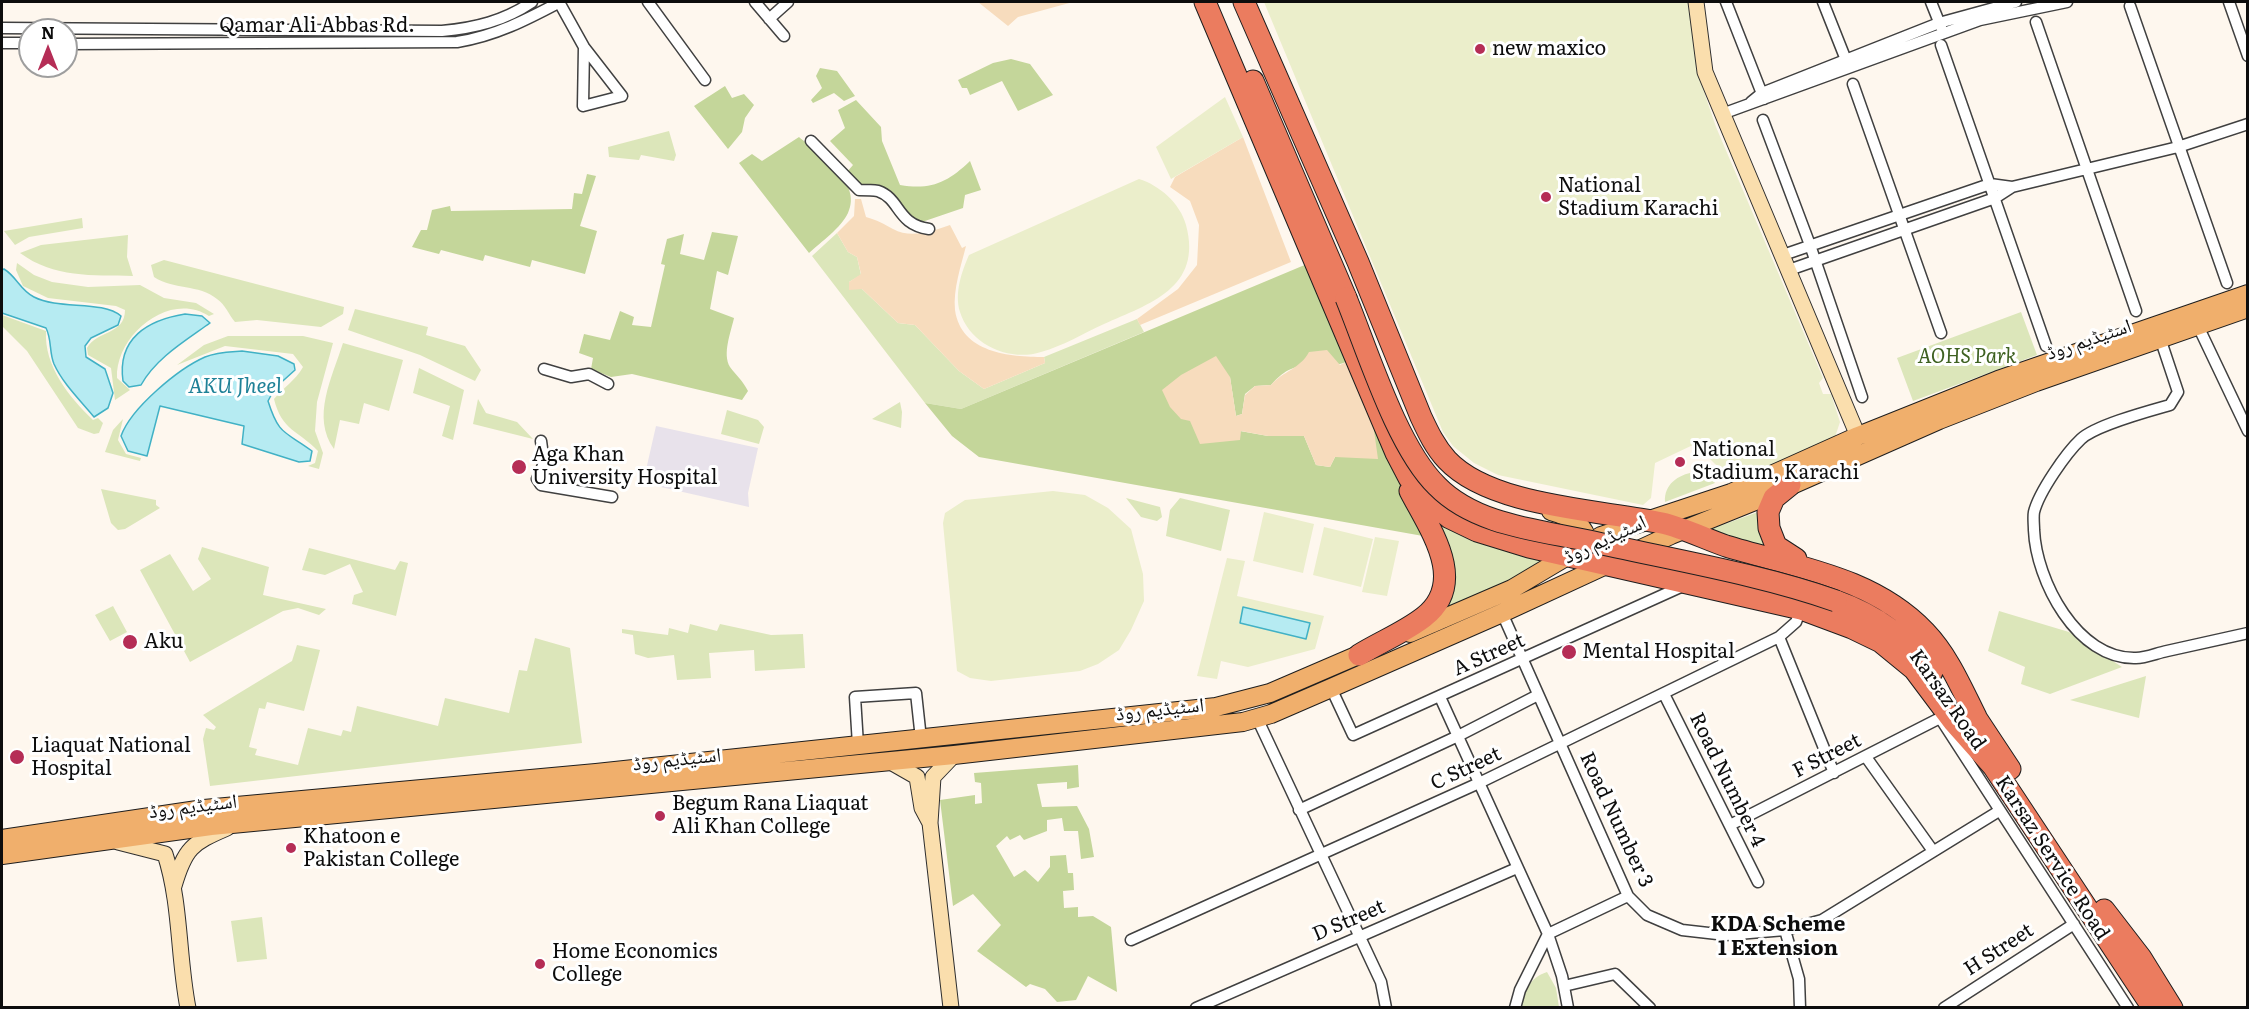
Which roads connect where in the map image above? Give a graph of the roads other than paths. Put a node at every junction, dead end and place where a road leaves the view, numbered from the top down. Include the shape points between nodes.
1 (531, 2) edge
2 (560, 2) edge
3 (648, 2) edge
4 (755, 2) edge
5 (788, 2) edge
6 (1205, 2) edge
7 (1216, 2) edge
8 (1238, 2) edge
9 (1244, 2) edge
10 (1696, 2) edge
11 (1726, 2) edge
12 (1823, 2) edge
13 (1931, 2) edge
14 (2016, 2) edge
15 (2067, 2) edge
16 (2229, 2) edge
17 (2034, 5) edge
18 (2130, 6) dead end
19 (769, 19) junction
20 (2036, 22) dead end
21 (2, 28) edge
22 (1941, 28) junction
23 (784, 36) dead end
24 (2, 43) edge
25 (18, 43) edge
26 (78, 44) edge
27 (1941, 45) dead end
28 (584, 47) junction
29 (2247, 56) edge
30 (1848, 64) junction
31 (705, 80) dead end
32 (1853, 84) dead end
33 (1763, 96) junction
34 (1722, 114) junction
35 (1763, 120) dead end
36 (2247, 124) edge
37 (811, 141) dead end
38 (2178, 147) junction
39 (2087, 169) junction
40 (1990, 184) junction
41 (2012, 188) junction
42 (1995, 198) junction
43 (1898, 214) junction
44 (929, 229) dead end
45 (1903, 229) junction
46 (1810, 245) junction
47 (1783, 255) junction
48 (1815, 259) junction
49 (1789, 270) junction
50 (2227, 283) dead end
51 (2247, 294) edge
52 (1352, 296) junction
53 (2247, 308) edge
54 (2136, 311) dead end
55 (2198, 326) junction
56 (1941, 333) dead end
57 (2160, 339) junction
58 (2046, 346) dead end
59 (543, 369) dead end
60 (608, 384) dead end
61 (1862, 397) dead end
62 (2247, 431) edge
63 (1858, 436) junction
64 (542, 441) dead end
65 (1398, 458) junction
66 (1790, 485) junction
67 (1494, 489) junction
68 (612, 497) dead end
69 (1695, 507) junction
70 (1645, 520) junction
71 (1676, 530) junction
72 (1578, 554) junction
73 (1606, 564) junction
74 (1693, 585) junction
75 (1555, 589) junction
76 (1837, 589) junction
77 (1801, 609) junction
78 (1502, 613) junction
79 (2247, 633) edge
80 (1779, 637) junction
81 (1881, 642) junction
82 (1359, 655) junction
83 (1523, 660) junction
84 (1331, 688) junction
85 (1664, 694) junction
86 (1538, 695) junction
87 (1440, 697) junction
88 (1976, 717) junction
89 (1257, 718) junction
90 (1940, 718) junction
91 (1458, 736) junction
92 (921, 739) junction
93 (1561, 744) junction
94 (858, 745) junction
95 (954, 755) junction
96 (1866, 757) junction
97 (889, 760) junction
98 (1993, 766) junction
99 (1834, 773) junction
100 (1479, 783) junction
101 (404, 800) junction
102 (1299, 810) junction
103 (1999, 811) junction
104 (930, 823) junction
105 (237, 824) junction
106 (1730, 825) junction
107 (2, 839) edge
108 (105, 840) junction
109 (1933, 851) junction
110 (2, 855) edge
111 (1320, 855) junction
112 (1517, 868) junction
113 (1758, 882) dead end
114 (174, 885) junction
115 (1628, 896) junction
116 (2074, 924) junction
117 (1785, 930) junction
118 (1548, 934) junction
119 (1358, 937) junction
120 (1131, 940) dead end
121 (1564, 986) junction
122 (188, 1008) edge
123 (951, 1008) edge
124 (1196, 1008) edge
125 (1386, 1008) edge
126 (1515, 1008) edge
127 (1568, 1008) edge
128 (1650, 1008) edge
129 (1800, 1008) edge
130 (1944, 1008) edge
131 (2128, 1008) edge
132 (2153, 1008) edge
133 (2172, 1008) edge

1 - 21 street via 481,26 442,31
2 - 26 street, Qamar Ali Abbas Rd. via 489,36 457,42
2 - 28 street
3 - 31 street
4 - 19 street
5 - 19 street
6 - 65 highway
7 - 52 highway
8 - 52 highway
9 - 67 highway via 1431,439 1467,477
10 - 34 street via 1705,72
11 - 33 street
12 - 30 street
13 - 22 street
14 - 22 street
15 - 17 street
16 - 29 street
17 - 22 street
18 - 38 street
19 - 23 street
20 - 39 street
22 - 30 street
24 - 25 street
27 - 40 street
28 - 28 street via 610,80 622,96 583,106
30 - 33 street
32 - 43 street
33 - 34 street
34 - 47 street
35 - 46 street
36 - 38 street
37 - 44 street via 859,190 877,191 891,200 913,226
38 - 39 street
38 - 50 street
39 - 41 street
39 - 54 street
40 - 41 street
40 - 42 street
40 - 43 street
41 - 42 street
42 - 45 street
42 - 58 street
43 - 45 street
43 - 46 street
45 - 48 street
45 - 56 street
46 - 47 street
46 - 48 street
47 - 49 street
48 - 49 street
48 - 61 street
49 - 63 street
51 - 63 main road, اسٹیڈیم روڈ via 1998,380
52 - 76 highway, bridge via 1405,441 1436,486 1456,503 1506,523 1788,587
53 - 55 main road, اسٹیڈیم روڈ
55 - 57 main road, اسٹیڈیم روڈ
55 - 62 street
57 - 66 main road, اسٹیڈیم روڈ via 1939,420
57 - 79 street via 2178,392 2170,405 2131,416 2082,438 2056,469 2034,512 2040,568 2067,617 2088,642 2111,653 2135,658
59 - 60 street via 571,377 589,374
63 - 69 main road, اسٹیڈیم روڈ
64 - 68 street via 544,463 537,479 542,485
65 - 72 highway via 1428,500 1450,518 1495,537
65 - 82 highway via 1407,487 1442,554 1443,588 1437,603 1424,617
66 - 71 main road, اسٹیڈیم روڈ
66 - 76 highway via 1774,498 1768,512 1776,546
67 - 70 highway
67 - 72 main road via 1518,503 1579,523 1585,534
69 - 70 main road, اسٹیڈیم روڈ
69 - 71 main road
70 - 71 highway
70 - 72 main road, اسٹیڈیم روڈ via 1601,536
71 - 73 main road, اسٹیڈیم روڈ
71 - 74 main road via 1669,555 1679,575
71 - 76 highway
72 - 73 highway
72 - 75 main road
72 - 82 main road, اسٹیڈیم روڈ via 1512,589
73 - 74 highway
73 - 75 main road, اسٹیڈیم روڈ
74 - 77 highway
74 - 83 street, A Street
75 - 78 main road, اسٹیڈیم روڈ
76 - 88 highway, Karsaz Road via 1896,620 1936,660
76 - 88 highway via 1885,601 1924,631 1944,655
76 - 98 highway, Karsaz Road via 1905,640 1927,664
77 - 80 street, C Street via 1796,622
77 - 81 highway
78 - 83 street, Road Number 3
78 - 84 main road, اسٹیڈیم روڈ
80 - 85 street, C Street
80 - 99 street
81 - 90 street, Karsaz Service Road via 1916,681
81 - 98 highway via 1914,669
82 - 92 main road, اسٹیڈیم روڈ via 1238,703
83 - 86 street, Road Number 3
83 - 87 street, A Street
84 - 87 street, A Street via 1353,735
84 - 89 main road, اسٹیڈیم روڈ
85 - 93 street, C Street
85 - 106 street, Road Number 4
86 - 91 street
86 - 93 street, Road Number 3
87 - 91 street
88 - 133 highway
89 - 95 main road, اسٹیڈیم روڈ via 1225,725
89 - 102 street
90 - 96 street, F Street
90 - 103 street, Karsaz Service Road
91 - 100 street
91 - 102 street
92 - 94 main road, اسٹیڈیم روڈ
92 - 94 street via 916,693 855,697
93 - 100 street, C Street
93 - 115 street, Road Number 3
94 - 101 main road, اسٹیڈیم روڈ
95 - 97 main road, اسٹیڈیم روڈ
95 - 104 street via 933,777
96 - 99 street, F Street
96 - 109 street
97 - 101 main road, اسٹیڈیم روڈ
97 - 104 street via 917,777 922,808
98 - 132 highway
99 - 106 street, F Street
100 - 111 street, C Street
100 - 112 street
101 - 105 main road, اسٹیڈیم روڈ
101 - 107 main road, اسٹیڈیم روڈ via 204,808
102 - 111 street
103 - 109 street, Road Number 3
103 - 116 street, Karsaz Service Road
104 - 123 street
105 - 108 main road, اسٹیڈیم روڈ
105 - 114 street via 193,843 181,861
106 - 113 street, Road Number 4
108 - 110 main road, اسٹیڈیم روڈ
108 - 114 street via 165,855
109 - 117 street, Road Number 3 via 1822,920
111 - 119 street
111 - 120 street, C Street
112 - 118 street
112 - 119 street, D Street
114 - 122 street via 180,966
115 - 117 street, Road Number 3 via 1647,915 1683,930 1726,935
115 - 118 street
116 - 130 street, H Street
116 - 131 street, Karsaz Service Road
117 - 129 street via 1799,980
118 - 121 street
118 - 126 street
119 - 124 street, D Street
119 - 125 street via 1381,982
121 - 127 street
121 - 128 street via 1616,974

